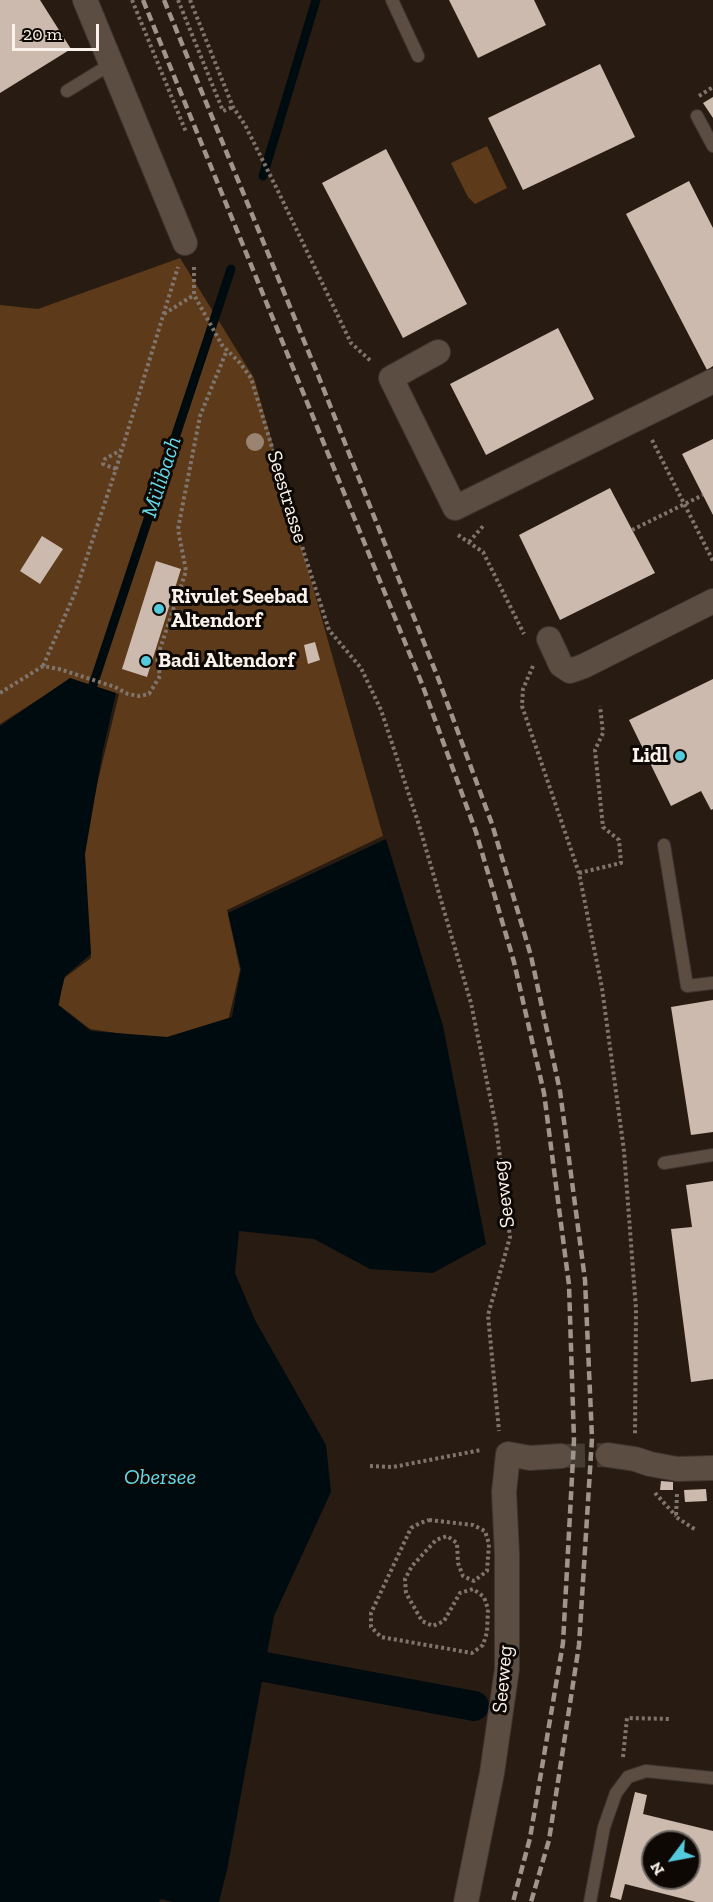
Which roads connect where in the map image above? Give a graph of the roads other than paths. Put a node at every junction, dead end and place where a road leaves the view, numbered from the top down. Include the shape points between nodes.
1 (85, 0) edge
2 (392, 0) edge
3 (418, 56) dead end
4 (111, 64) junction
5 (67, 91) dead end
6 (697, 116) dead end
7 (713, 146) edge
8 (185, 243) road end
9 (438, 352) dead end
10 (713, 381) edge
11 (713, 601) edge
12 (549, 639) dead end
13 (664, 845) dead end
14 (713, 983) edge
15 (713, 1155) edge
16 (664, 1163) dead end
17 (609, 1455) tunnel mouth
18 (561, 1456) tunnel mouth
19 (713, 1468) edge
20 (713, 1778) edge
21 (466, 1902) edge
22 (590, 1902) edge

1 - 4 street
2 - 3 lane
4 - 5 lane
4 - 8 street
6 - 7 lane
9 - 10 street via 391,378 455,508
11 - 12 street via 570,671 561,665
13 - 14 lane via 687,986
15 - 16 lane
17 - 19 street via 677,1469
18 - 21 street, Seeweg via 530,1458 508,1454 504,1492 507,1669 492,1773
20 - 22 lane via 646,1771 627,1777 604,1827

